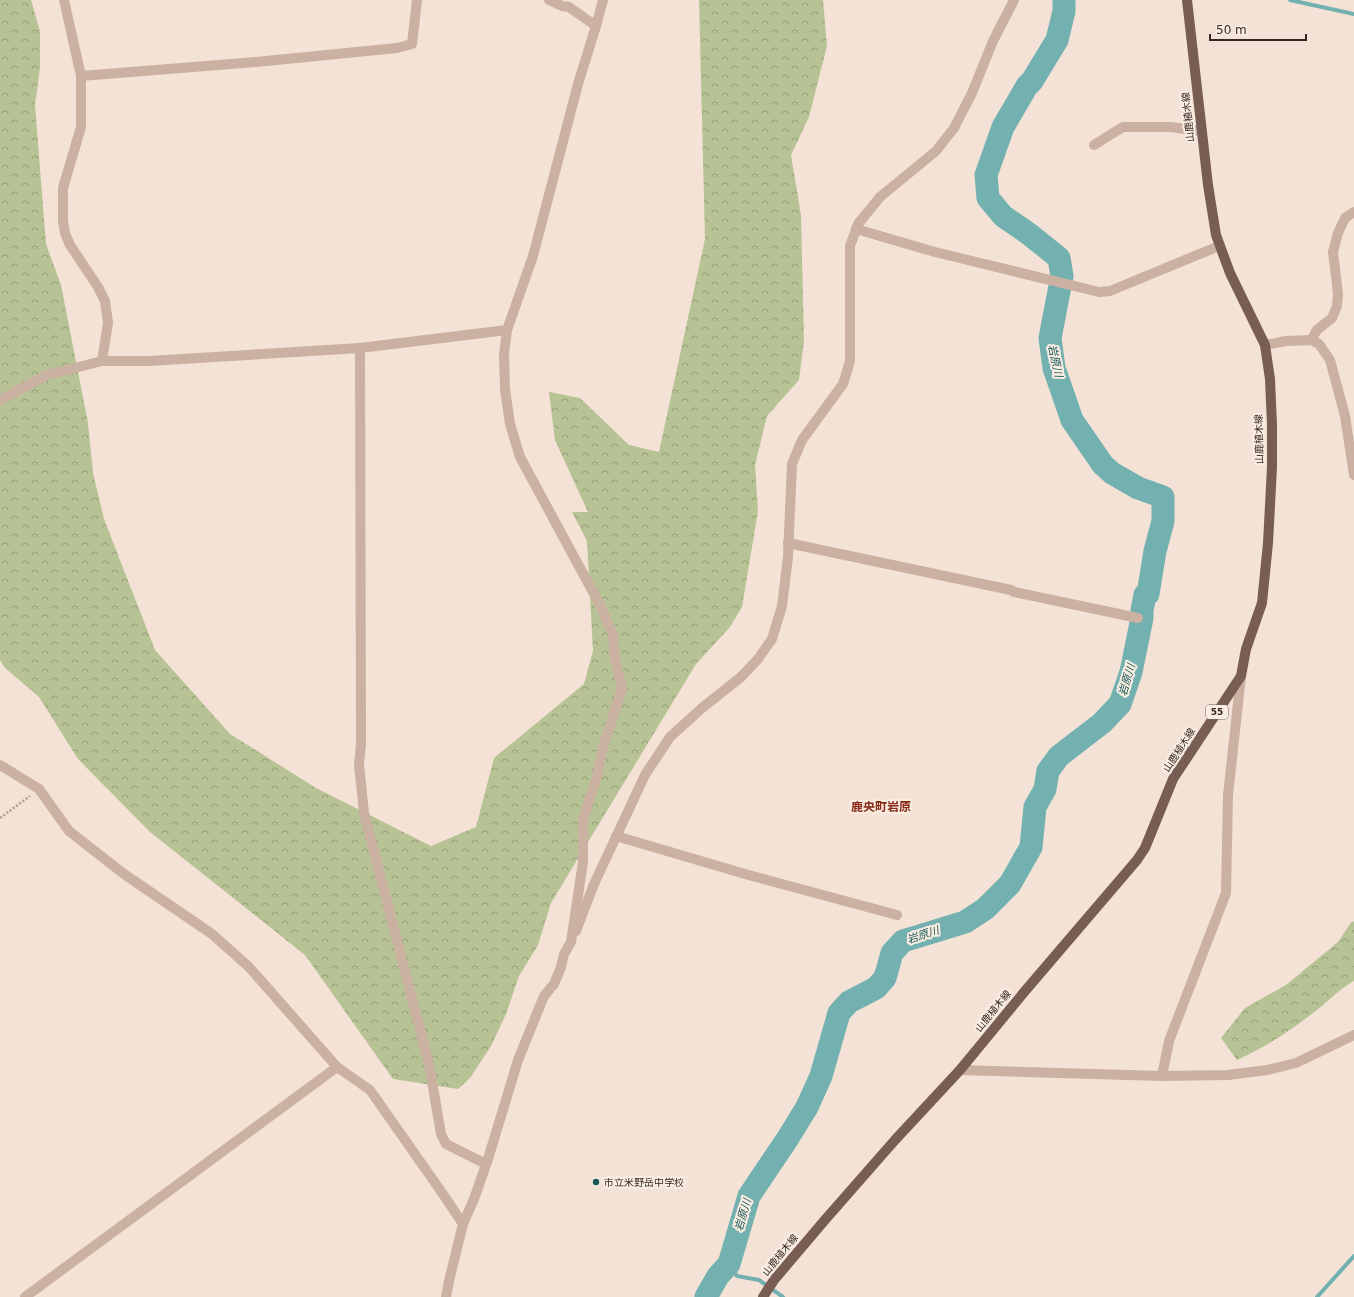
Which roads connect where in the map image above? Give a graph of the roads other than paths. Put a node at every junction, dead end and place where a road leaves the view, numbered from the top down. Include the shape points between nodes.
1 (64, 0) edge
2 (417, 0) edge
3 (549, 0) edge
4 (603, 0) edge
5 (1014, 0) edge
6 (1188, 5) edge
7 (596, 26) junction
8 (81, 76) junction
9 (1201, 131) junction
10 (1094, 145) dead end
11 (1354, 212) edge
12 (856, 230) junction
13 (1219, 246) junction
14 (507, 330) junction
15 (1311, 340) junction
16 (1265, 345) junction
17 (360, 348) junction
18 (102, 361) junction
19 (0, 400) edge
20 (1354, 475) edge
21 (788, 543) junction
22 (1138, 618) dead end
23 (1241, 676) junction
24 (0, 765) edge
25 (616, 836) junction
26 (897, 915) dead end
27 (571, 942) junction
28 (1354, 1035) edge
29 (337, 1066) junction
30 (960, 1070) junction
31 (1162, 1076) junction
32 (486, 1164) junction
33 (463, 1224) junction
34 (25, 1297) edge
35 (446, 1297) edge
36 (763, 1297) edge

1 - 8 street
2 - 8 street via 412,44 397,48
3 - 7 street via 569,7
4 - 7 street
5 - 12 street via 954,128 936,150 880,197
6 - 9 main road, 山鹿植木線 / 55
7 - 14 street via 578,84 533,256
8 - 18 street via 81,127 63,188 63,221 70,245 98,287 104,301 108,323
9 - 10 street via 1171,127 1123,126
9 - 13 main road, 山鹿植木線 / 55 via 1211,211
11 - 15 street via 1345,218 1333,252 1337,306 1332,318 1316,330
12 - 13 street via 1100,292 1110,291
12 - 21 street via 850,246 850,361 843,384 802,440 792,464
13 - 16 main road, 山鹿植木線 / 55
14 - 17 street
14 - 27 street via 504,354 505,389 510,424 520,457 600,605 613,635 615,659 622,688 583,820 583,862
15 - 16 street
15 - 20 street via 1318,344 1330,360 1345,416
16 - 23 main road, 山鹿植木線 / 55 via 1270,379 1272,425 1268,543 1262,603 1246,649
17 - 18 street via 149,361
17 - 32 street via 359,764 364,813 429,1064 441,1134 446,1144
18 - 19 street via 47,375
21 - 22 street
21 - 25 street via 782,606 772,638 758,659 741,677 670,737 644,775
23 - 30 main road, 山鹿植木線 / 55 via 1173,779 1137,860
23 - 31 street via 1228,795 1226,893 1169,1042
24 - 29 street via 38,789 69,831 124,874 212,934 249,967
25 - 26 street
25 - 27 street
27 - 32 street via 554,984 544,996 530,1028
28 - 31 street via 1296,1063 1267,1070 1228,1075
29 - 33 street via 370,1090
29 - 34 street
30 - 31 street
30 - 36 main road, 山鹿植木線 / 55 via 824,1221 774,1280
32 - 33 street
33 - 35 street

